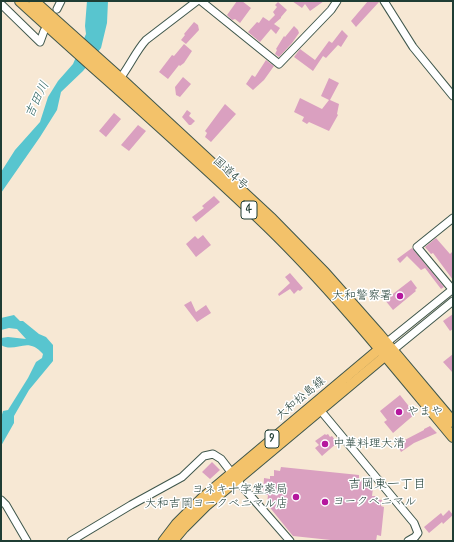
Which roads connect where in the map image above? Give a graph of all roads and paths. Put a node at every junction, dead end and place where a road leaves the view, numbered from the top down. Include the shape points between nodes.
1 (20, 1) edge
2 (34, 1) edge
3 (61, 1) edge
4 (197, 1) edge
5 (201, 1) edge
6 (337, 1) edge
7 (384, 1) edge
8 (1, 4) edge
9 (57, 9) dead end
10 (44, 31) dead end
11 (104, 70) junction
12 (117, 82) junction
13 (453, 96) edge
14 (453, 218) edge
15 (453, 289) edge
16 (453, 300) edge
17 (386, 349) junction
18 (321, 411) junction
19 (453, 422) edge
20 (453, 437) edge
21 (234, 477) junction
22 (1, 500) edge
23 (27, 541) edge
24 (71, 541) edge
25 (163, 541) edge
26 (173, 541) edge
27 (290, 541) edge
28 (408, 541) edge

1 - 11 highway, 国道4号 / 4 via 55,33
2 - 11 highway, 国道4号 / 4
3 - 9 street
4 - 12 street via 146,40
5 - 6 street via 279,64
7 - 13 street via 413,47
8 - 10 street via 40,42
11 - 12 highway, 国道4号 / 4
12 - 17 highway, 国道4号 / 4 via 272,219 325,273
14 - 15 street via 417,247
15 - 17 street
16 - 17 street
17 - 18 main road, 大和松島線 / 9
17 - 19 highway, 国道4号 / 4
17 - 20 highway, 国道4号 / 4
17 - 21 main road, 大和松島線 / 9
18 - 21 main road, 大和松島線 / 9
18 - 28 street via 414,523 418,532
21 - 24 street via 217,456 208,454 182,477
21 - 25 main road, 大和松島線 / 9 via 188,511
21 - 26 main road, 大和松島線 / 9
21 - 27 street
22 - 23 street

